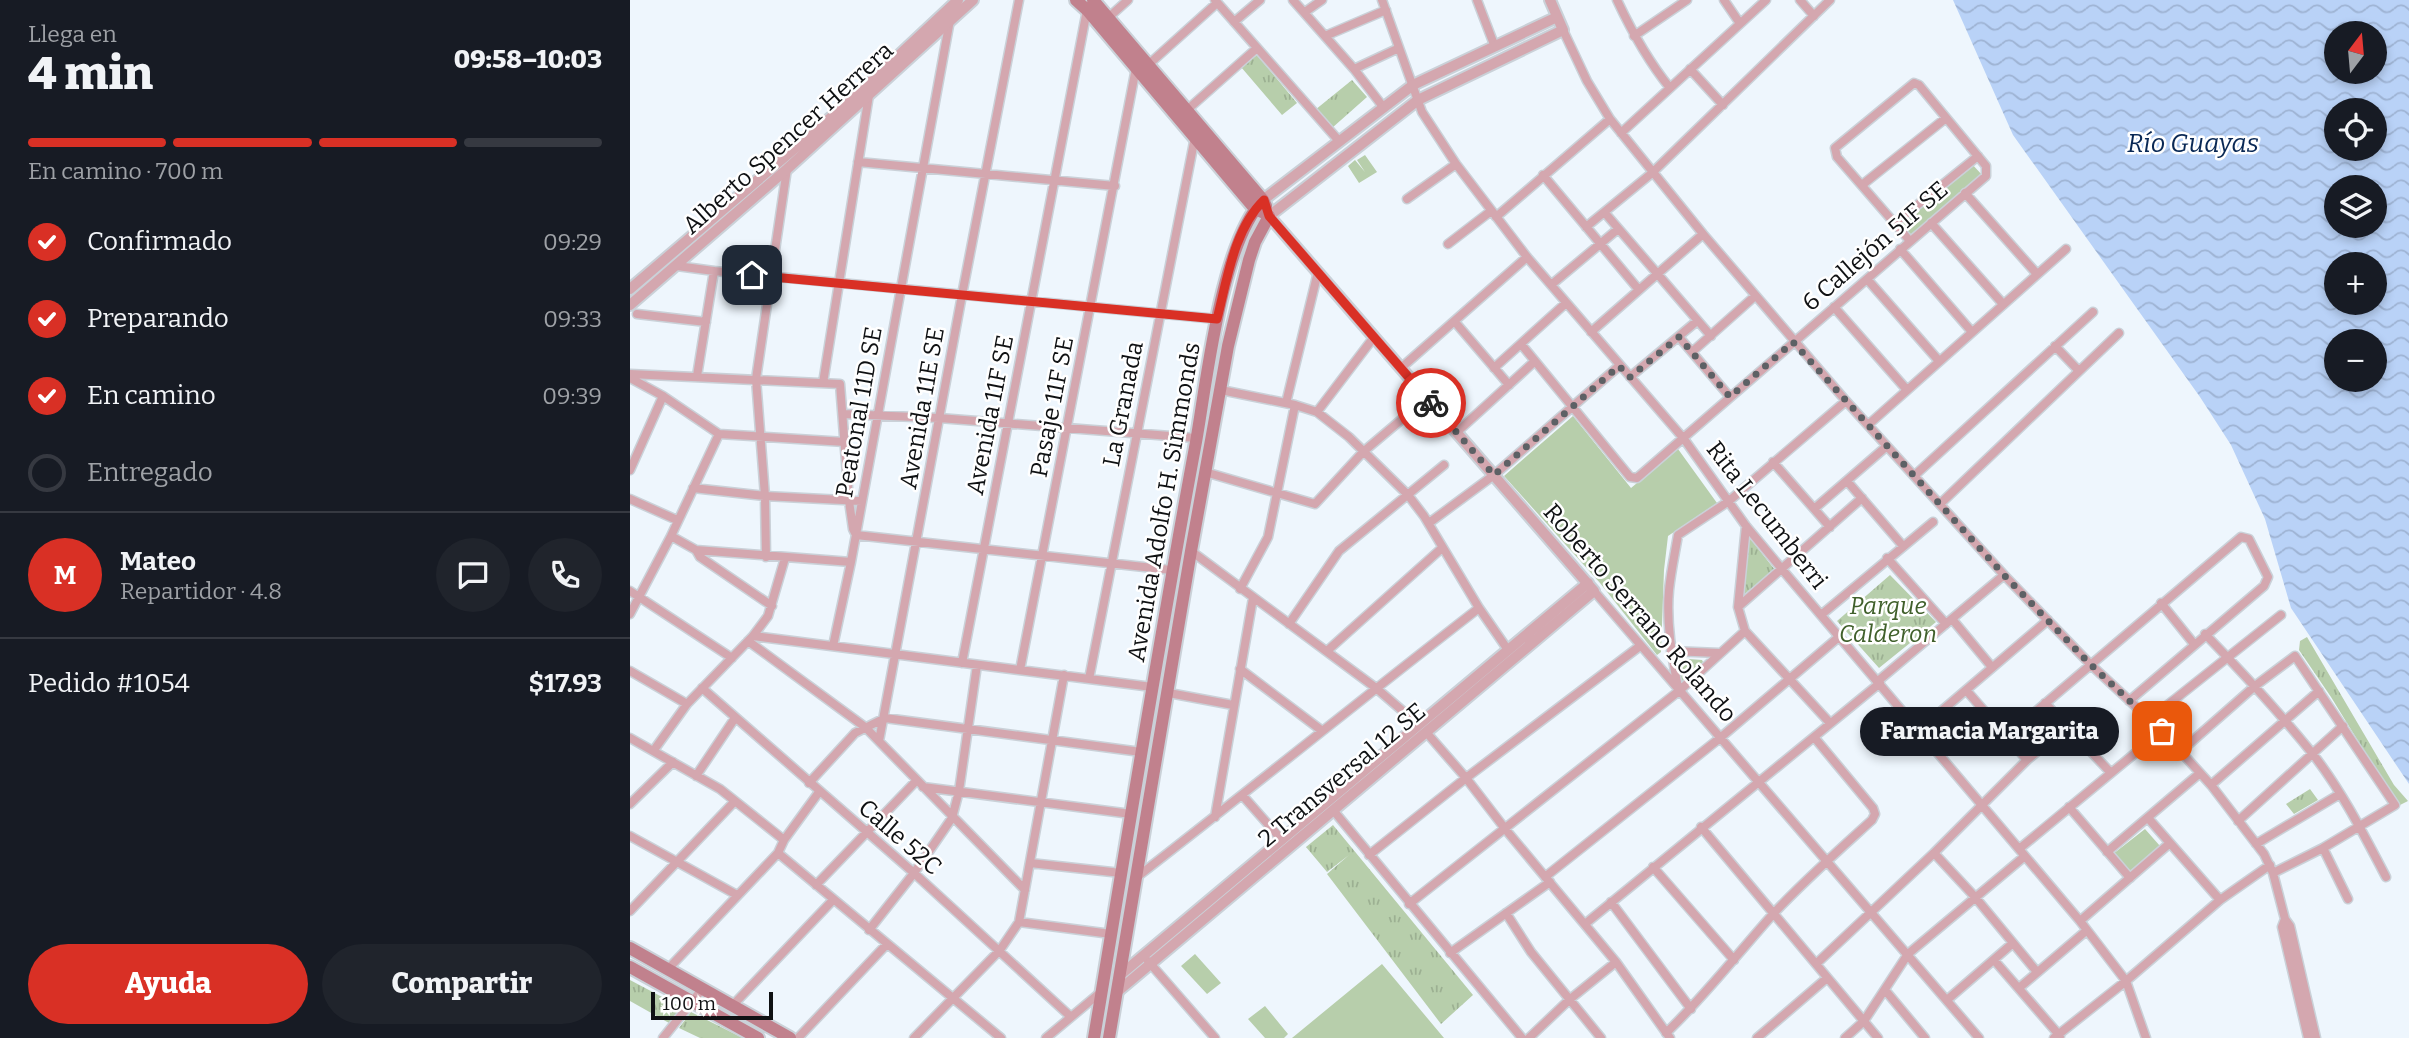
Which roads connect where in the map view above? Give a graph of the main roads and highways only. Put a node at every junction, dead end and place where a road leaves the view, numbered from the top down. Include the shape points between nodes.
1 (1076, 0) edge
2 (1090, 5) edge
3 (1142, 66) junction
4 (1259, 204) junction
5 (1269, 216) joint
6 (630, 948) edge
7 (630, 967) edge
8 (758, 1038) edge
9 (790, 1038) edge
10 (1094, 1038) edge
11 (1109, 1038) edge

1 - 2 main road, Roberto Serrano Rolando
2 - 3 main road, Roberto Serrano Rolando
2 - 3 main road, Roberto Serrano Rolando via 1109,17
3 - 4 main road, Roberto Serrano Rolando via 1195,137
3 - 4 main road, Roberto Serrano Rolando via 1187,110
4 - 5 main road, Roberto Serrano Rolando
4 - 10 main road, Avenida Adolfo H. Simmonds via 1238,243 1217,319
5 - 11 main road, Avenida Adolfo H. Simmonds via 1246,270 1205,472
6 - 9 main road
7 - 8 main road

